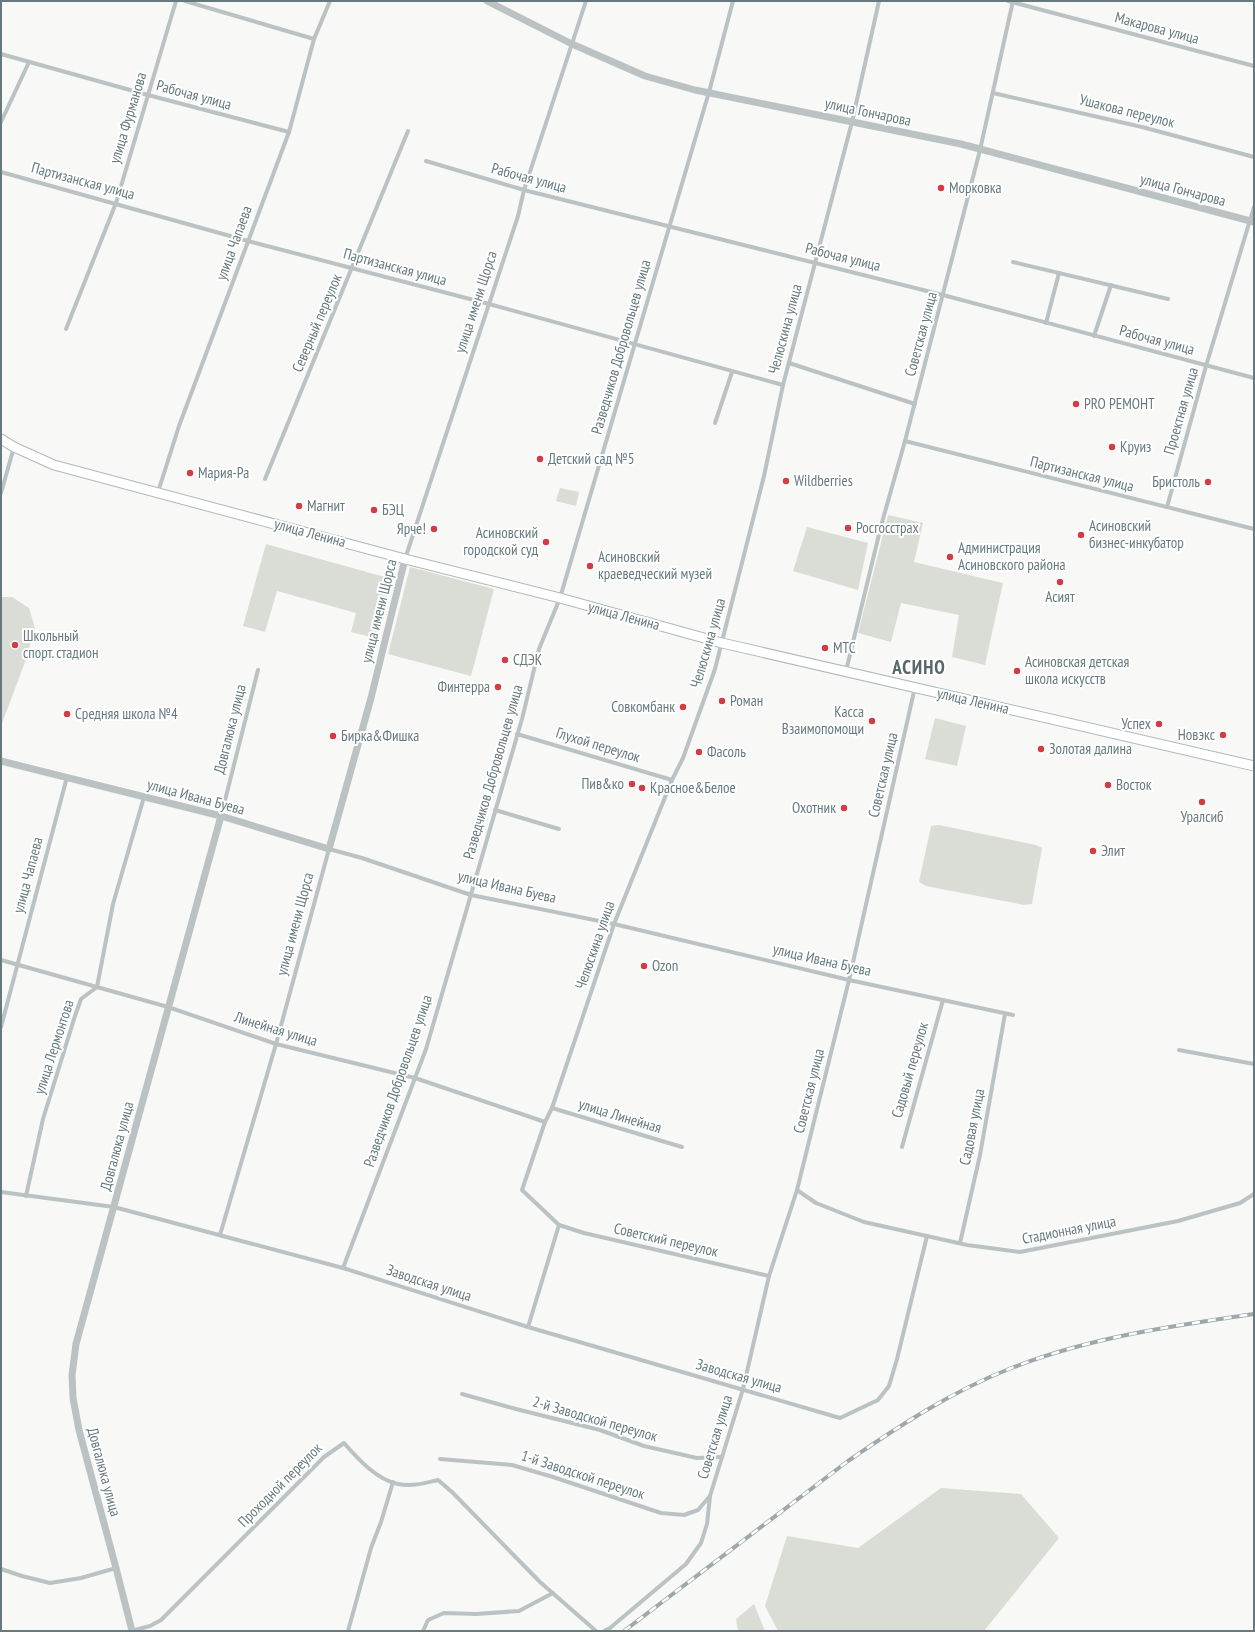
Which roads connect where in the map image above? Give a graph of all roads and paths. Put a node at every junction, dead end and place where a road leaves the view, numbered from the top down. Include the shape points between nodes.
1 (176, 1) edge
2 (185, 1) edge
3 (330, 1) edge
4 (487, 1) edge
5 (586, 1) edge
6 (733, 1) edge
7 (879, 1) edge
8 (1011, 1) edge
9 (314, 39) junction
10 (572, 44) junction
11 (1, 54) edge
12 (29, 62) junction
13 (1254, 66) edge
14 (709, 92) junction
15 (993, 93) junction
16 (148, 95) junction
17 (1, 122) edge
18 (852, 122) junction
19 (408, 131) dead end
20 (288, 132) junction
21 (980, 150) junction
22 (1254, 157) edge
23 (426, 161) dead end
24 (1, 172) edge
25 (524, 190) junction
26 (116, 203) junction
27 (1254, 207) edge
28 (1252, 222) edge
29 (669, 226) junction
30 (248, 241) junction
31 (1013, 262) dead end
32 (815, 263) junction
33 (353, 268) junction
34 (1059, 273) junction
35 (1111, 285) junction
36 (943, 295) junction
37 (1168, 299) dead end
38 (489, 304) junction
39 (1046, 323) junction
40 (66, 329) dead end
41 (1094, 336) junction
42 (634, 345) junction
43 (789, 363) junction
44 (1206, 366) junction
45 (732, 372) junction
46 (1254, 378) edge
47 (783, 385) junction
48 (915, 404) junction
49 (715, 423) dead end
50 (1, 439) edge
51 (905, 441) junction
52 (14, 447) junction
53 (265, 479) dead end
54 (158, 492) junction
55 (1, 493) edge
56 (1167, 507) junction
57 (1254, 529) edge
58 (405, 559) junction
59 (560, 598) junction
60 (722, 642) junction
61 (258, 670) dead end
62 (846, 671) junction
63 (915, 687) junction
64 (517, 734) junction
65 (1, 761) edge
66 (1254, 766) edge
67 (67, 777) junction
68 (672, 780) junction
69 (144, 797) junction
70 (495, 810) junction
71 (221, 816) junction
72 (559, 829) dead end
73 (328, 849) junction
74 (471, 895) junction
75 (614, 924) junction
76 (1, 960) edge
77 (17, 964) junction
78 (849, 980) junction
79 (97, 987) junction
80 (943, 1000) junction
81 (168, 1007) junction
82 (1004, 1014) junction
83 (1013, 1016) dead end
84 (1, 1027) edge
85 (276, 1044) junction
86 (1179, 1050) dead end
87 (1254, 1064) edge
88 (415, 1078) junction
89 (552, 1108) junction
90 (545, 1122) junction
91 (682, 1147) dead end
92 (902, 1147) dead end
93 (797, 1190) junction
94 (1, 1192) edge
95 (1254, 1194) edge
96 (26, 1196) junction
97 (114, 1207) junction
98 (559, 1225) junction
99 (220, 1236) junction
100 (927, 1236) junction
101 (960, 1243) junction
102 (343, 1268) junction
103 (769, 1276) junction
104 (528, 1328) junction
105 (742, 1389) junction
106 (462, 1394) dead end
107 (722, 1457) junction
108 (440, 1459) dead end
109 (393, 1482) junction
110 (710, 1496) junction
111 (116, 1568) junction
112 (1, 1569) edge
113 (553, 1594) junction
114 (131, 1631) edge
115 (348, 1631) edge
116 (423, 1631) edge
117 (596, 1631) edge
118 (604, 1631) edge

1 - 16 street, улица Фурманова
2 - 9 street
3 - 9 street, улица Чапаева
4 - 10 street, улица Гончарова
5 - 10 street, улица имени Щорса
6 - 14 street, Разведчиков Добровольцев улица
7 - 18 street, Челюскина улица
8 - 13 street, Макарова улица
8 - 15 street, Советская улица
9 - 20 street, улица Чапаева
10 - 14 street, улица Гончарова via 645,76
10 - 25 street, улица имени Щорса
11 - 12 street, Рабочая улица
12 - 16 street, Рабочая улица
12 - 17 street
14 - 18 street, улица Гончарова
14 - 29 street, Разведчиков Добровольцев улица
15 - 21 street, Советская улица
15 - 22 street, Ушакова переулок via 1142,127
16 - 20 street, Рабочая улица
16 - 26 street, улица Фурманова
18 - 21 street, улица Гончарова
18 - 32 street, Челюскина улица
19 - 33 street, Северный переулок
20 - 30 street, улица Чапаева
21 - 28 street, улица Гончарова
21 - 36 street, Советская улица
23 - 25 street, Рабочая улица
24 - 26 street, Партизанская улица
25 - 29 street, Рабочая улица
25 - 38 street, улица имени Щорса
26 - 30 street, Партизанская улица
26 - 40 street, улица Фурманова
27 - 28 street, Проектная улица
28 - 44 street, Проектная улица
29 - 32 street, Рабочая улица
29 - 42 street, Разведчиков Добровольцев улица
30 - 33 street, Партизанская улица
30 - 54 street, улица Чапаева via 179,426
31 - 34 street
32 - 36 street, Рабочая улица
32 - 43 street, Челюскина улица
33 - 38 street, Партизанская улица
33 - 53 street, Северный переулок
34 - 35 street
34 - 39 street
35 - 37 street
35 - 41 street
36 - 39 street, Рабочая улица
36 - 48 street, Советская улица
38 - 42 street, Партизанская улица
38 - 58 street, улица имени Щорса
39 - 41 street, Рабочая улица
41 - 44 street, Рабочая улица
42 - 45 street, Партизанская улица
42 - 59 street, Разведчиков Добровольцев улица
43 - 47 street, Челюскина улица
43 - 48 street
44 - 46 street, Рабочая улица
44 - 56 street, Проектная улица
45 - 47 street, Партизанская улица
45 - 49 street
47 - 60 street, Челюскина улица via 764,476
48 - 51 street, Советская улица
50 - 52 main road, улица Ленина
51 - 56 street, Партизанская улица
51 - 62 street, Советская улица via 881,526
52 - 54 main road, улица Ленина via 54,465
52 - 55 street
54 - 58 main road, улица Ленина
56 - 57 street, Партизанская улица
58 - 59 main road, улица Ленина
58 - 73 street, улица имени Щорса via 371,698
59 - 60 main road, улица Ленина
59 - 64 street, Разведчиков Добровольцев улица via 539,649
60 - 62 main road, улица Ленина
60 - 68 street, Челюскина улица via 683,758
61 - 71 street, Довгалюка улица
62 - 63 main road, улица Ленина
63 - 66 main road, улица Ленина
63 - 78 street, Советская улица
64 - 68 street, Глухой переулок
64 - 70 street, Разведчиков Добровольцев улица
65 - 67 street, улица Ивана Буева
67 - 69 street, улица Ивана Буева
67 - 77 street, улица Чапаева
68 - 75 street, Челюскина улица
69 - 71 street, улица Ивана Буева
69 - 79 street via 113,904
70 - 72 street
70 - 74 street, Разведчиков Добровольцев улица
71 - 73 street, улица Ивана Буева
71 - 81 street, Довгалюка улица
73 - 74 street, улица Ивана Буева
73 - 85 street, улица имени Щорса
74 - 75 street, улица Ивана Буева
74 - 88 street, Разведчиков Добровольцев улица via 426,1049
75 - 78 street, улица Ивана Буева
75 - 89 street, Челюскина улица
76 - 77 street, Линейная улица
77 - 79 street, Линейная улица
77 - 84 street, улица Чапаева
78 - 80 street, улица Ивана Буева
78 - 93 street, Советская улица
79 - 81 street, Линейная улица
79 - 96 street, улица Лермонтова via 81,999 75,1016 43,1119
80 - 82 street, улица Ивана Буева
80 - 92 street, Садовый переулок
81 - 85 street, Линейная улица
81 - 97 street, Довгалюка улица
82 - 83 street, улица Ивана Буева
82 - 101 street, Садовая улица via 980,1155
85 - 88 street, Линейная улица
85 - 99 street, улица имени Щорса
86 - 87 street
88 - 90 street, Линейная улица
88 - 102 street, Разведчиков Добровольцев улица
89 - 90 street, Челюскина улица
89 - 91 street, улица Линейная
90 - 98 street, Челюскина улица via 522,1190
93 - 100 street, Стадионная улица via 816,1203 864,1222
93 - 103 street, Советская улица
94 - 96 street, Заводская улица
95 - 101 street, Стадионная улица via 1240,1203 1178,1221 1020,1252
96 - 97 street, Заводская улица
97 - 99 street, Заводская улица
97 - 111 street, Довгалюка улица via 76,1344 72,1375 79,1430
98 - 103 street, Советский переулок
98 - 104 street
99 - 102 street, Заводская улица
100 - 101 street, Стадионная улица
100 - 105 street, Заводская улица via 889,1386 878,1400 840,1418
102 - 104 street, Заводская улица
103 - 105 street, Советская улица
104 - 105 street, Заводская улица
105 - 107 street, Советская улица
106 - 107 street, 2-й Заводской переулок via 600,1430 644,1446 697,1458
107 - 110 street, Советская улица
108 - 110 street, 1-й Заводской переулок via 512,1465 661,1513 684,1515 698,1510
109 - 113 street, Проходной переулок via 413,1485 438,1480
109 - 114 street, Проходной переулок via 383,1479 344,1443 324,1457 161,1620
109 - 115 street
110 - 118 street via 707,1524 701,1543 686,1564
111 - 112 street via 50,1583
111 - 114 street, Довгалюка улица
113 - 116 street via 519,1611 444,1613 428,1620
113 - 117 street, Проходной переулок

